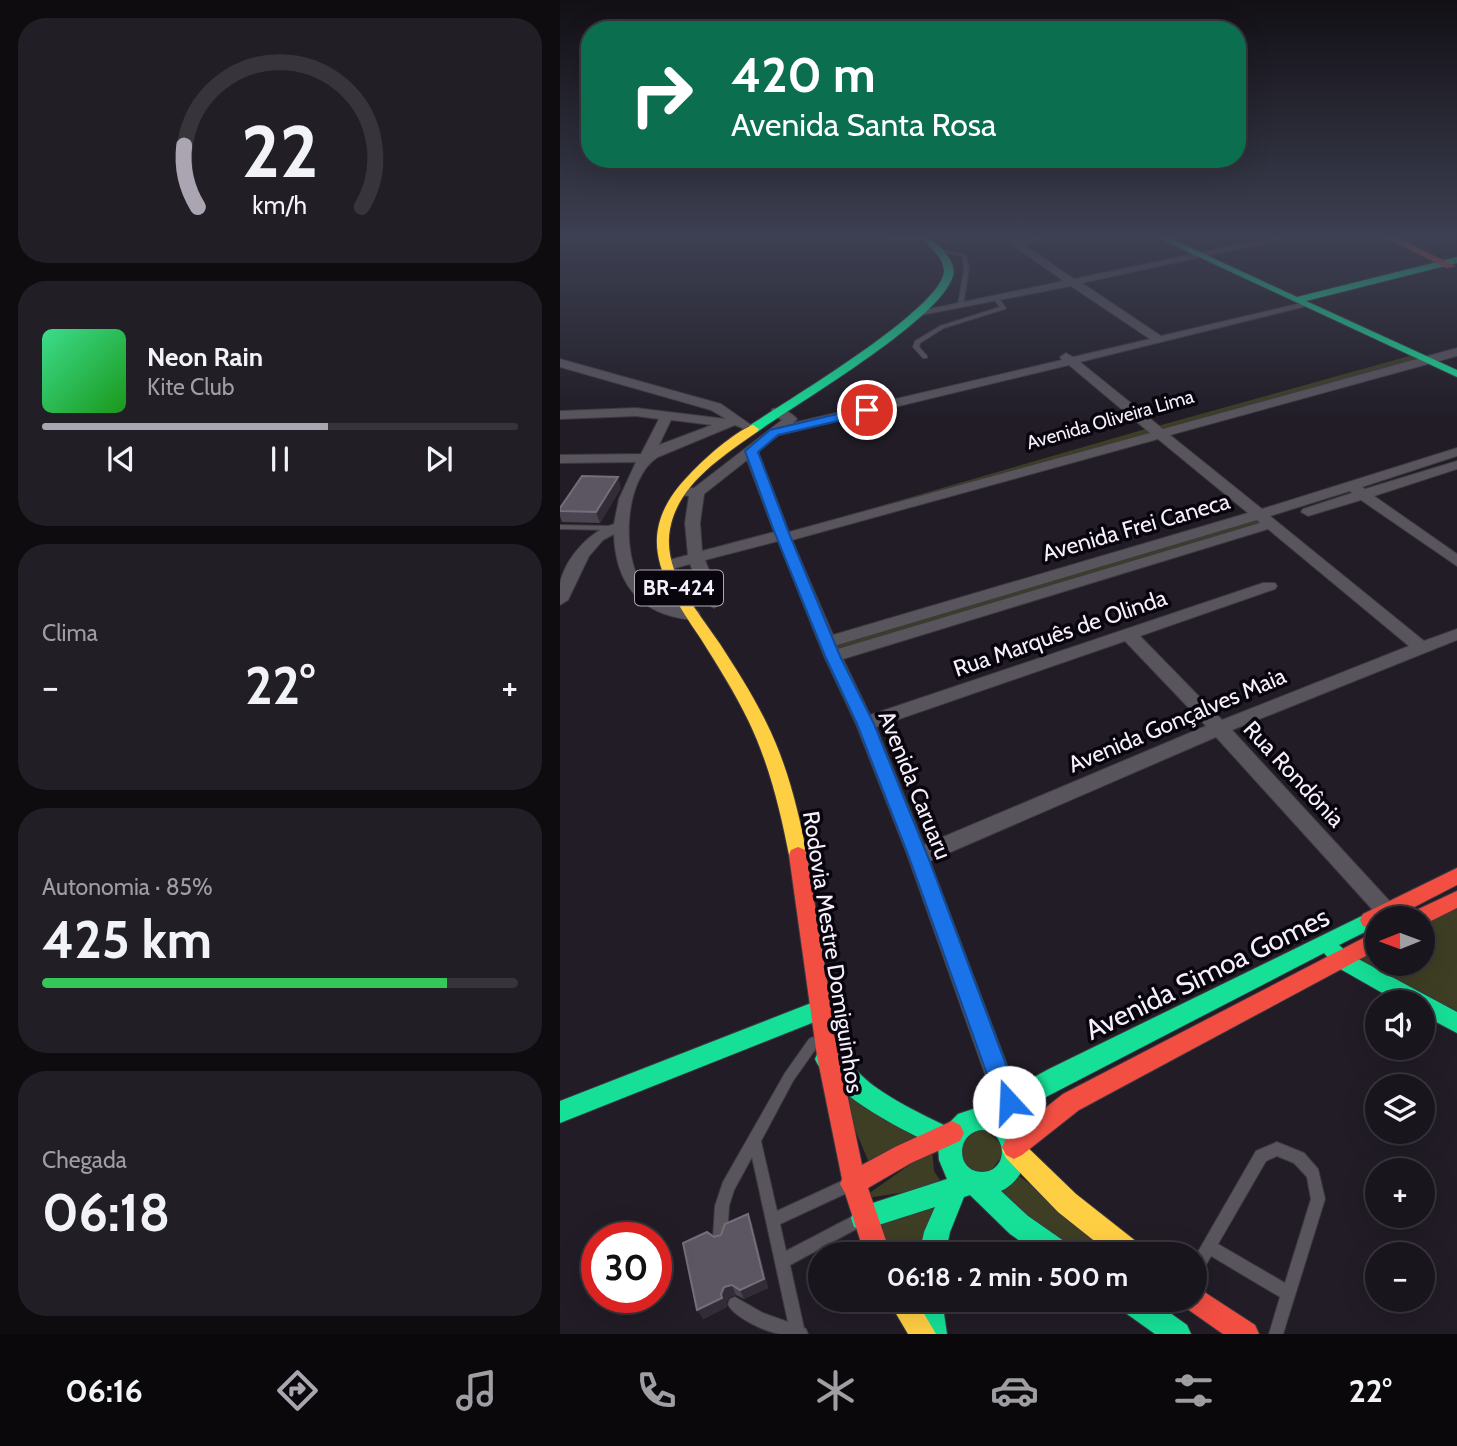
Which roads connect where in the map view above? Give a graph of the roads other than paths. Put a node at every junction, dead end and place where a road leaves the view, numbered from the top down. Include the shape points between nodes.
1 (935, 298) edge
2 (960, 298) edge
3 (989, 298) edge
4 (996, 298) edge
5 (1096, 298) edge
6 (1293, 298) edge
7 (1316, 298) edge
8 (1301, 302) junction
9 (961, 304) junction
10 (915, 315) junction
11 (1155, 338) junction
12 (1457, 341) edge
13 (1457, 352) edge
14 (925, 357) dead end
15 (1420, 357) junction
16 (1069, 359) junction
17 (560, 363) edge
18 (1457, 374) edge
19 (668, 414) junction
20 (560, 415) edge
21 (784, 416) junction
22 (743, 426) junction
23 (1156, 430) junction
24 (774, 432) junction
25 (751, 451) junction
26 (1457, 452) edge
27 (646, 458) junction
28 (560, 459) edge
29 (1457, 465) edge
30 (1358, 490) junction
31 (697, 492) junction
32 (679, 493) junction
33 (1263, 520) junction
34 (560, 527) edge
35 (616, 528) junction
36 (780, 535) junction
37 (694, 557) junction
38 (1457, 561) edge
39 (668, 565) junction
40 (1269, 586) dead end
41 (560, 600) edge
42 (715, 603) dead end
43 (692, 615) junction
44 (1127, 633) junction
45 (1457, 634) edge
46 (1421, 648) junction
47 (830, 649) junction
48 (865, 724) junction
49 (1219, 728) junction
50 (918, 857) junction
51 (1457, 876) edge
52 (1457, 898) edge
53 (1383, 906) edge
54 (1406, 906) edge
55 (1435, 910) edge
56 (1365, 927) edge
57 (1326, 944) junction
58 (1365, 947) edge
59 (1342, 960) junction
60 (1397, 990) edge
61 (819, 1010) junction
62 (1435, 1011) edge
63 (1457, 1023) edge
64 (822, 1030) junction
65 (826, 1059) junction
66 (1009, 1102) junction
67 (560, 1112) edge
68 (982, 1118) junction
69 (949, 1134) junction
70 (754, 1139) junction
71 (1014, 1148) junction
72 (974, 1183) junction
73 (852, 1184) junction
74 (956, 1187) junction
75 (863, 1218) junction
76 (772, 1220) junction
77 (720, 1238) edge
78 (873, 1242) edge
79 (935, 1242) edge
80 (1043, 1242) edge
81 (1116, 1242) edge
82 (1209, 1247) junction
83 (1207, 1250) edge
84 (782, 1261) junction
85 (1289, 1294) junction
86 (735, 1304) dead end
87 (1207, 1307) edge
88 (909, 1312) edge
89 (931, 1312) edge
90 (1146, 1312) edge
91 (800, 1333) edge
92 (923, 1334) edge
93 (934, 1334) edge
94 (1178, 1334) edge
95 (1246, 1334) edge
96 (1276, 1334) edge

1 - 10 main road, Rodovia Mestre Domiguinhos / BR-424
2 - 9 lane
3 - 9 street
4 - 14 lane via 1003,308 942,327 917,342
5 - 11 street
6 - 8 main road
7 - 8 main road
8 - 11 street
8 - 15 main road
9 - 10 street
10 - 21 main road, Rodovia Mestre Domiguinhos / BR-424
11 - 16 street
12 - 15 street, Avenida Oliveira Lima
13 - 15 street, Avenida Oliveira Lima
15 - 18 main road
15 - 23 street, Avenida Oliveira Lima
16 - 21 street
16 - 23 street
16 - 24 street
17 - 22 street via 716,407
19 - 20 street via 596,411
19 - 22 street
19 - 27 street
21 - 22 main road, Rodovia Mestre Domiguinhos / BR-424
21 - 24 street
22 - 27 street
22 - 32 main road, Rodovia Mestre Domiguinhos / BR-424
23 - 33 street
23 - 36 street, Avenida Oliveira Lima
24 - 25 street
25 - 31 street
25 - 36 street, Avenida Caruaru
26 - 30 street, Avenida Frei Caneca
27 - 28 street
27 - 35 street via 631,482
29 - 30 street, Avenida Frei Caneca
30 - 33 street, Avenida Frei Caneca
30 - 38 street
31 - 32 street
31 - 37 street via 691,531
32 - 39 main road, Rodovia Mestre Domiguinhos / BR-424 via 663,528
33 - 46 street
33 - 47 street, Avenida Frei Caneca
34 - 35 lane
35 - 41 street via 599,537 582,555
35 - 43 street via 627,572 639,591 666,611
36 - 37 street, Avenida Oliveira Lima
36 - 47 street, Avenida Caruaru
37 - 39 street, Avenida Oliveira Lima
37 - 42 street
39 - 43 main road, Rodovia Mestre Domiguinhos / BR-424
40 - 44 street, Rua Marquês de Olinda
43 - 61 main road, Rodovia Mestre Domiguinhos / BR-424 via 743,695 768,746 788,807 805,889
44 - 48 street, Rua Marquês de Olinda
44 - 49 street, Rua Rondônia
45 - 46 street, Avenida Gonçalves Maia
46 - 49 street, Avenida Gonçalves Maia
47 - 48 street, Avenida Caruaru
48 - 50 street, Avenida Caruaru
49 - 50 street, Avenida Gonçalves Maia
49 - 53 street, Rua Rondônia
50 - 66 street, Avenida Caruaru
51 - 54 main road, Avenida Simoa Gomes
52 - 55 main road
56 - 57 main road, Avenida Simoa Gomes
57 - 59 main road
57 - 66 main road, Avenida Simoa Gomes
58 - 59 main road, Avenida Simoa Gomes
59 - 60 main road
59 - 71 main road, Avenida Simoa Gomes via 1071,1101
61 - 64 main road, Rodovia Mestre Domiguinhos / BR-424
61 - 67 main road
62 - 63 main road
64 - 65 main road, Rodovia Mestre Domiguinhos / BR-424
64 - 70 lane
65 - 69 main road via 854,1088 887,1112
65 - 73 main road, Rodovia Mestre Domiguinhos / BR-424
66 - 68 main road, Avenida Simoa Gomes
68 - 69 main road via 967,1121
68 - 71 main road via 1003,1126
69 - 72 main road via 951,1162 959,1175
69 - 73 main road
70 - 76 lane
70 - 77 lane via 728,1187
71 - 72 main road via 1013,1160 1002,1176
71 - 81 main road via 1067,1203
72 - 74 main road
72 - 80 main road
73 - 75 main road, Rodovia Mestre Domiguinhos / BR-424
73 - 76 lane
74 - 75 main road
74 - 79 main road
75 - 78 main road, Rodovia Mestre Domiguinhos / BR-424
75 - 84 lane
76 - 84 lane
82 - 83 lane
82 - 85 lane
82 - 85 lane via 1261,1156 1277,1149 1299,1158 1313,1174 1318,1199
84 - 91 lane
85 - 96 lane
86 - 91 lane via 761,1321
87 - 95 main road
88 - 92 main road
89 - 93 main road
90 - 94 main road

